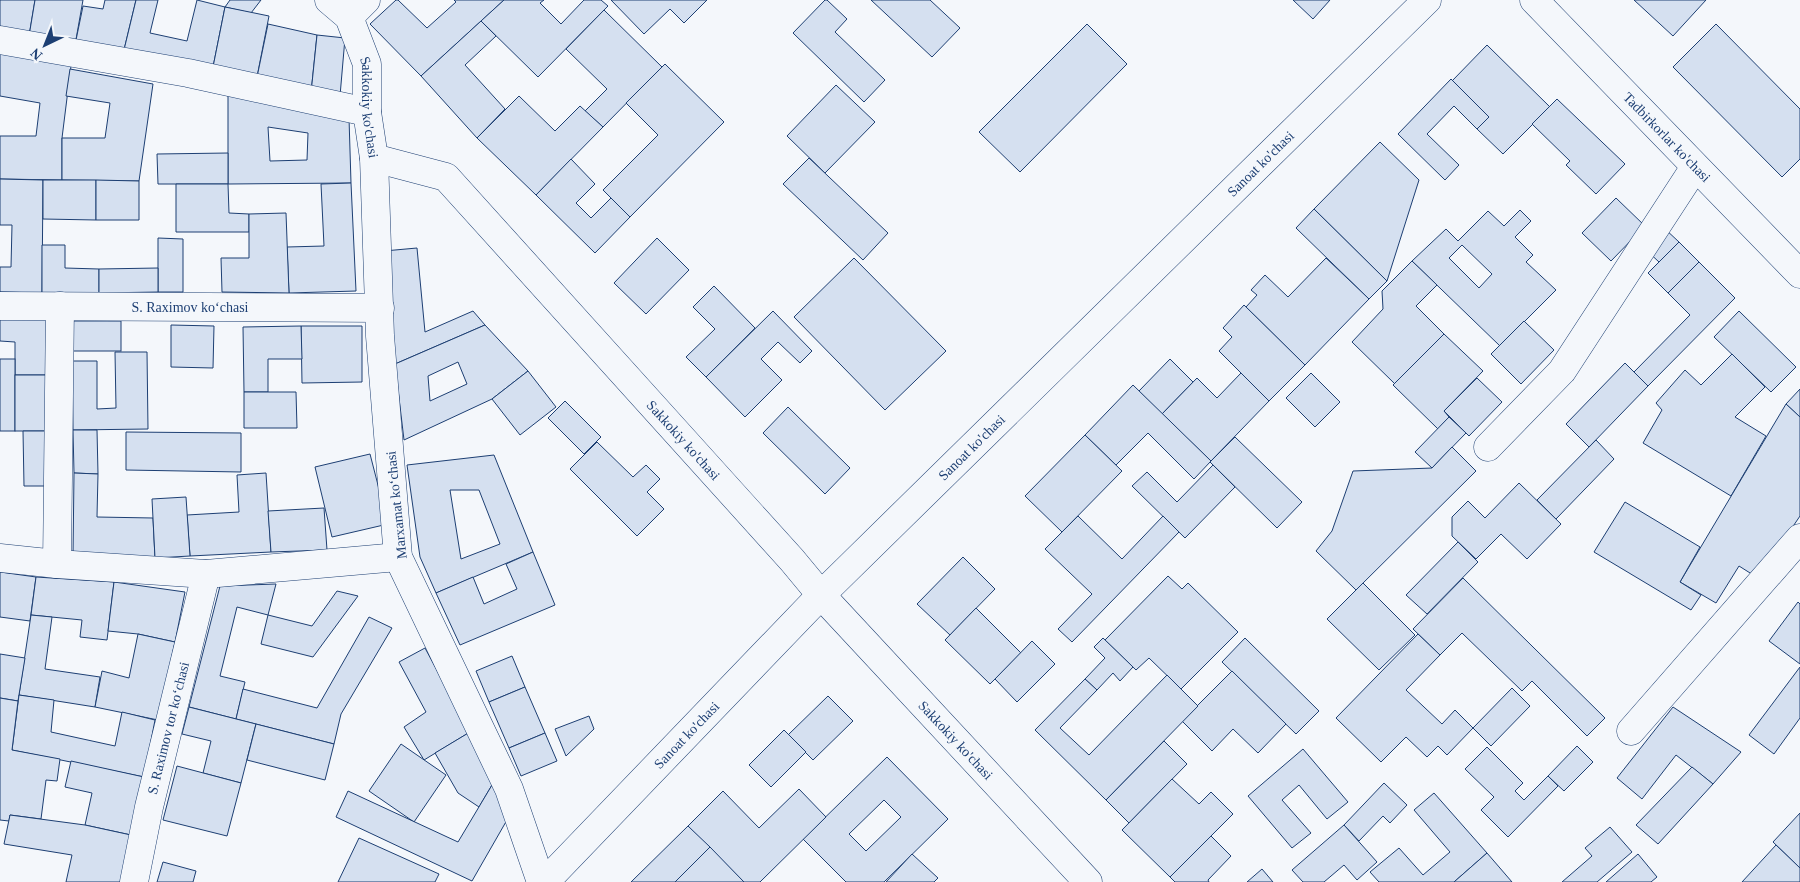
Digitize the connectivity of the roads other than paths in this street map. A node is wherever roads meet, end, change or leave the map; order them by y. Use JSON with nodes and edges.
{"nodes":[{"id":1,"x":1427,"y":0,"type":"edge"},
{"id":2,"x":1534,"y":0,"type":"edge"},
{"id":3,"x":348,"y":6,"type":"edge"},
{"id":4,"x":0,"y":40,"type":"edge"},
{"id":5,"x":367,"y":112,"type":"junction"},
{"id":6,"x":374,"y":158,"type":"junction"},
{"id":7,"x":1695,"y":167,"type":"junction"},
{"id":8,"x":1800,"y":274,"type":"edge"},
{"id":9,"x":0,"y":306,"type":"edge"},
{"id":10,"x":60,"y":306,"type":"junction"},
{"id":11,"x":380,"y":308,"type":"junction"},
{"id":12,"x":1488,"y":447,"type":"dead end"},
{"id":13,"x":1800,"y":538,"type":"edge"},
{"id":14,"x":398,"y":557,"type":"junction"},
{"id":15,"x":0,"y":558,"type":"edge"},
{"id":16,"x":57,"y":564,"type":"junction"},
{"id":17,"x":206,"y":574,"type":"junction"},
{"id":18,"x":821,"y":594,"type":"junction"},
{"id":19,"x":1630,"y":731,"type":"dead end"},
{"id":20,"x":134,"y":882,"type":"edge"},
{"id":21,"x":543,"y":882,"type":"edge"},
{"id":22,"x":1088,"y":882,"type":"edge"}],
"edges":[{"from":1,"to":18,"type":"street","name":"Sanoat ko'chasi"},
{"from":2,"to":7,"type":"street","name":"Tadbirkorlar ko'chasi"},
{"from":3,"to":5,"type":"street","name":"Sakkokiy ko'chasi"},
{"from":4,"to":5,"type":"street"},
{"from":5,"to":6,"type":"street","name":"Sakkokiy ko'chasi"},
{"from":6,"to":11,"type":"street","name":"Marxamat koʻchasi"},
{"from":6,"to":18,"type":"street","name":"Sakkokiy ko'chasi"},
{"from":7,"to":8,"type":"street","name":"Tadbirkorlar ko'chasi"},
{"from":7,"to":12,"type":"street"},
{"from":9,"to":10,"type":"street","name":"S. Raximov koʻchasi"},
{"from":10,"to":11,"type":"street","name":"S. Raximov koʻchasi"},
{"from":10,"to":16,"type":"street"},
{"from":11,"to":14,"type":"street","name":"Marxamat koʻchasi"},
{"from":13,"to":19,"type":"street"},
{"from":14,"to":17,"type":"street"},
{"from":14,"to":21,"type":"street","name":"Marxamat koʻchasi"},
{"from":15,"to":16,"type":"street"},
{"from":16,"to":17,"type":"street"},
{"from":17,"to":20,"type":"street","name":"S. Raximov tor koʻchasi"},
{"from":18,"to":21,"type":"street","name":"Sanoat ko'chasi"},
{"from":18,"to":22,"type":"street","name":"Sakkokiy ko'chasi"}]}
